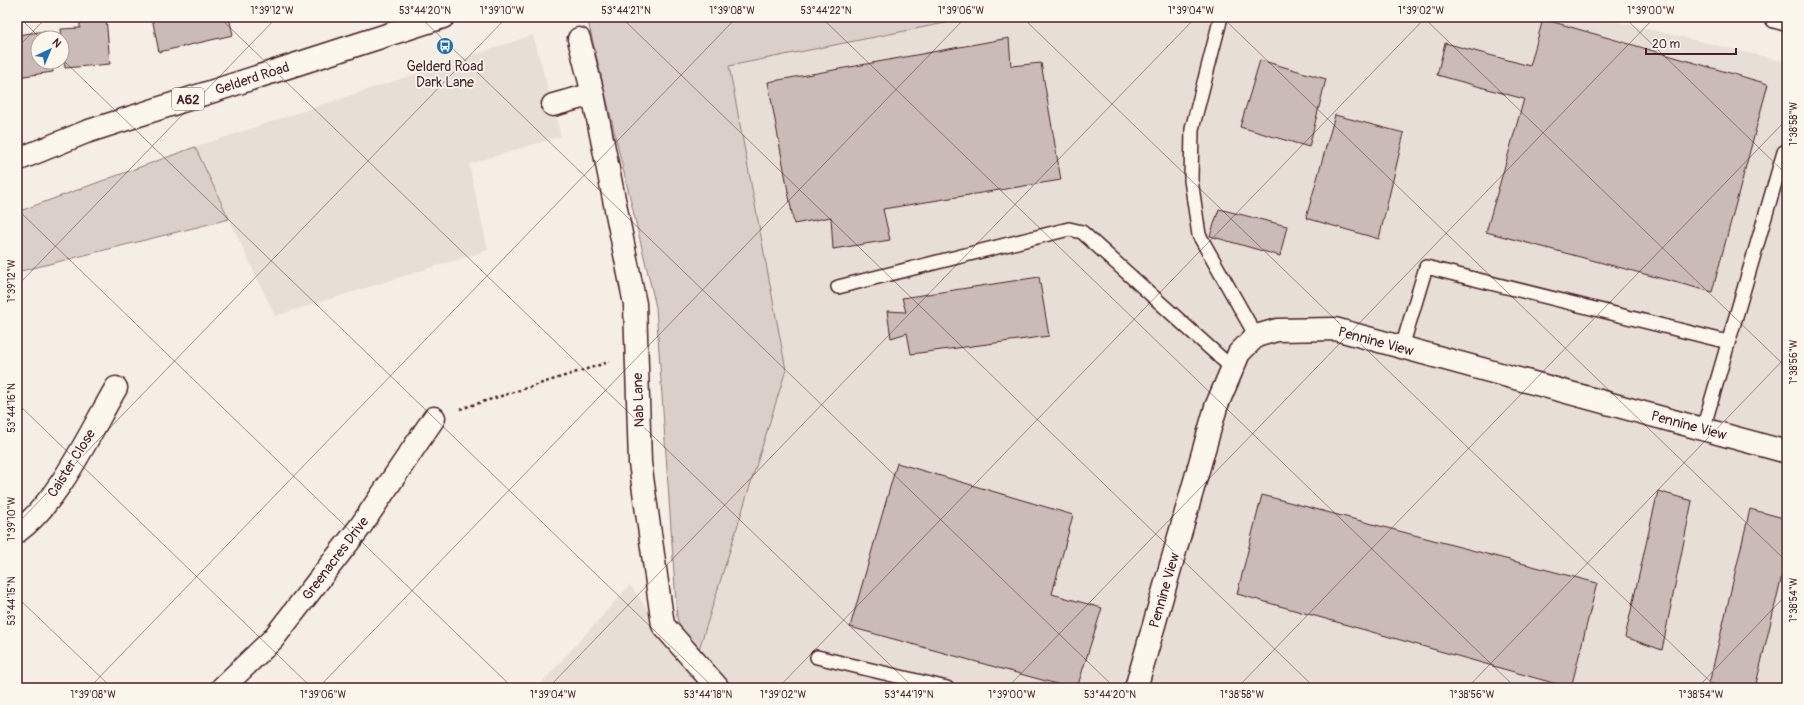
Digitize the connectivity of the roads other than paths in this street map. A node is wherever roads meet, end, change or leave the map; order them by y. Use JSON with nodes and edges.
{"nodes":[{"id":1,"x":443,"y":17,"type":"edge"},
{"id":2,"x":1221,"y":17,"type":"edge"},
{"id":3,"x":1776,"y":17,"type":"edge"},
{"id":4,"x":1787,"y":20,"type":"edge"},
{"id":5,"x":579,"y":39,"type":"dead end"},
{"id":6,"x":593,"y":94,"type":"junction"},
{"id":7,"x":553,"y":105,"type":"dead end"},
{"id":8,"x":1784,"y":152,"type":"dead end"},
{"id":9,"x":17,"y":160,"type":"edge"},
{"id":10,"x":838,"y":287,"type":"dead end"},
{"id":11,"x":1256,"y":336,"type":"junction"},
{"id":12,"x":1728,"y":342,"type":"junction"},
{"id":13,"x":1402,"y":347,"type":"junction"},
{"id":14,"x":1232,"y":368,"type":"junction"},
{"id":15,"x":116,"y":388,"type":"dead end"},
{"id":16,"x":434,"y":418,"type":"road end"},
{"id":17,"x":1703,"y":429,"type":"junction"},
{"id":18,"x":1787,"y":452,"type":"edge"},
{"id":19,"x":17,"y":532,"type":"edge"},
{"id":20,"x":817,"y":657,"type":"dead end"},
{"id":21,"x":222,"y":688,"type":"edge"},
{"id":22,"x":718,"y":688,"type":"edge"},
{"id":23,"x":947,"y":688,"type":"edge"},
{"id":24,"x":1136,"y":688,"type":"edge"}],
"edges":[{"from":1,"to":9,"type":"street","name":"Gelderd Road","number":"A62"},
{"from":2,"to":11,"type":"lane"},
{"from":3,"to":4,"type":"street"},
{"from":5,"to":6,"type":"street","name":"Nab Lane"},
{"from":6,"to":7,"type":"street"},
{"from":6,"to":22,"type":"street","name":"Nab Lane"},
{"from":8,"to":12,"type":"lane"},
{"from":10,"to":14,"type":"lane"},
{"from":11,"to":13,"type":"street","name":"Pennine View"},
{"from":11,"to":14,"type":"street","name":"Pennine View"},
{"from":12,"to":13,"type":"lane"},
{"from":12,"to":17,"type":"lane"},
{"from":13,"to":17,"type":"street","name":"Pennine View"},
{"from":14,"to":24,"type":"street","name":"Pennine View"},
{"from":15,"to":19,"type":"street","name":"Caister Close"},
{"from":16,"to":21,"type":"street","name":"Greenacres Drive"},
{"from":17,"to":18,"type":"street","name":"Pennine View"},
{"from":20,"to":23,"type":"lane"}]}
